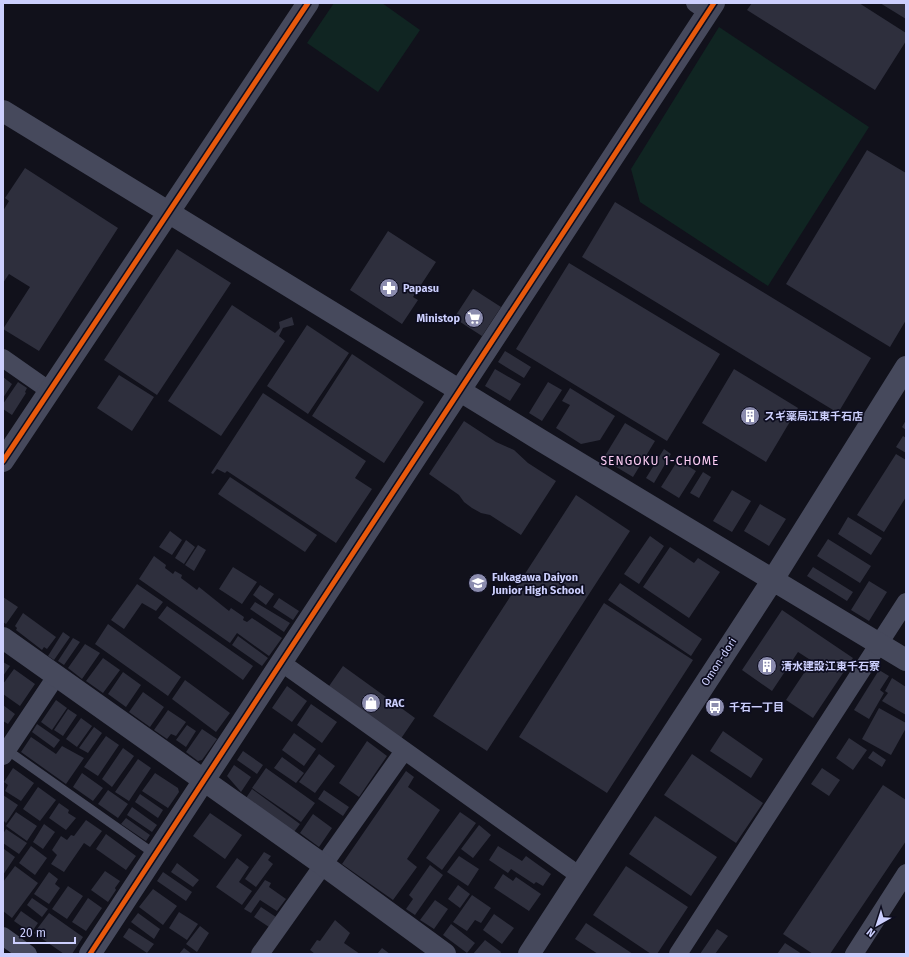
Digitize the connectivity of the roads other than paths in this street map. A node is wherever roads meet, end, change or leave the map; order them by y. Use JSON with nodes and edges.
{"nodes":[{"id":1,"x":308,"y":3,"type":"edge"},
{"id":2,"x":706,"y":6,"type":"edge"},
{"id":3,"x":3,"y":111,"type":"edge"},
{"id":4,"x":170,"y":212,"type":"junction"},
{"id":5,"x":3,"y":358,"type":"edge"},
{"id":6,"x":906,"y":367,"type":"edge"},
{"id":7,"x":50,"y":391,"type":"junction"},
{"id":8,"x":459,"y":391,"type":"junction"},
{"id":9,"x":3,"y":461,"type":"edge"},
{"id":10,"x":772,"y":581,"type":"junction"},
{"id":11,"x":906,"y":602,"type":"edge"},
{"id":12,"x":3,"y":638,"type":"edge"},
{"id":13,"x":879,"y":644,"type":"junction"},
{"id":14,"x":906,"y":660,"type":"edge"},
{"id":15,"x":282,"y":663,"type":"junction"},
{"id":16,"x":57,"y":675,"type":"junction"},
{"id":17,"x":404,"y":750,"type":"junction"},
{"id":18,"x":5,"y":753,"type":"edge"},
{"id":19,"x":205,"y":781,"type":"junction"},
{"id":20,"x":156,"y":855,"type":"junction"},
{"id":21,"x":322,"y":864,"type":"junction"},
{"id":22,"x":906,"y":873,"type":"edge"},
{"id":23,"x":580,"y":876,"type":"junction"},
{"id":24,"x":3,"y":936,"type":"edge"},
{"id":25,"x":28,"y":954,"type":"edge"},
{"id":26,"x":90,"y":954,"type":"edge"},
{"id":27,"x":260,"y":954,"type":"edge"},
{"id":28,"x":445,"y":954,"type":"edge"},
{"id":29,"x":529,"y":954,"type":"edge"},
{"id":30,"x":678,"y":954,"type":"edge"},
{"id":31,"x":854,"y":954,"type":"edge"}],
"edges":[{"from":1,"to":4,"type":"street"},
{"from":2,"to":8,"type":"street"},
{"from":3,"to":4,"type":"street"},
{"from":4,"to":7,"type":"street"},
{"from":4,"to":8,"type":"street"},
{"from":5,"to":7,"type":"street"},
{"from":6,"to":10,"type":"street","name":"Omon-dori"},
{"from":7,"to":9,"type":"street"},
{"from":8,"to":10,"type":"street"},
{"from":8,"to":15,"type":"street"},
{"from":10,"to":13,"type":"street"},
{"from":10,"to":23,"type":"street","name":"Omon-dori"},
{"from":11,"to":13,"type":"street"},
{"from":12,"to":16,"type":"street"},
{"from":13,"to":14,"type":"street"},
{"from":13,"to":30,"type":"street"},
{"from":15,"to":17,"type":"street"},
{"from":15,"to":19,"type":"street"},
{"from":16,"to":18,"type":"street"},
{"from":16,"to":19,"type":"street"},
{"from":17,"to":21,"type":"street"},
{"from":17,"to":23,"type":"street"},
{"from":18,"to":20,"type":"lane"},
{"from":19,"to":20,"type":"street"},
{"from":19,"to":21,"type":"street"},
{"from":20,"to":26,"type":"street"},
{"from":21,"to":27,"type":"street"},
{"from":21,"to":28,"type":"street"},
{"from":22,"to":31,"type":"street"},
{"from":23,"to":29,"type":"street","name":"Omon-dori"},
{"from":24,"to":25,"type":"street"}]}
